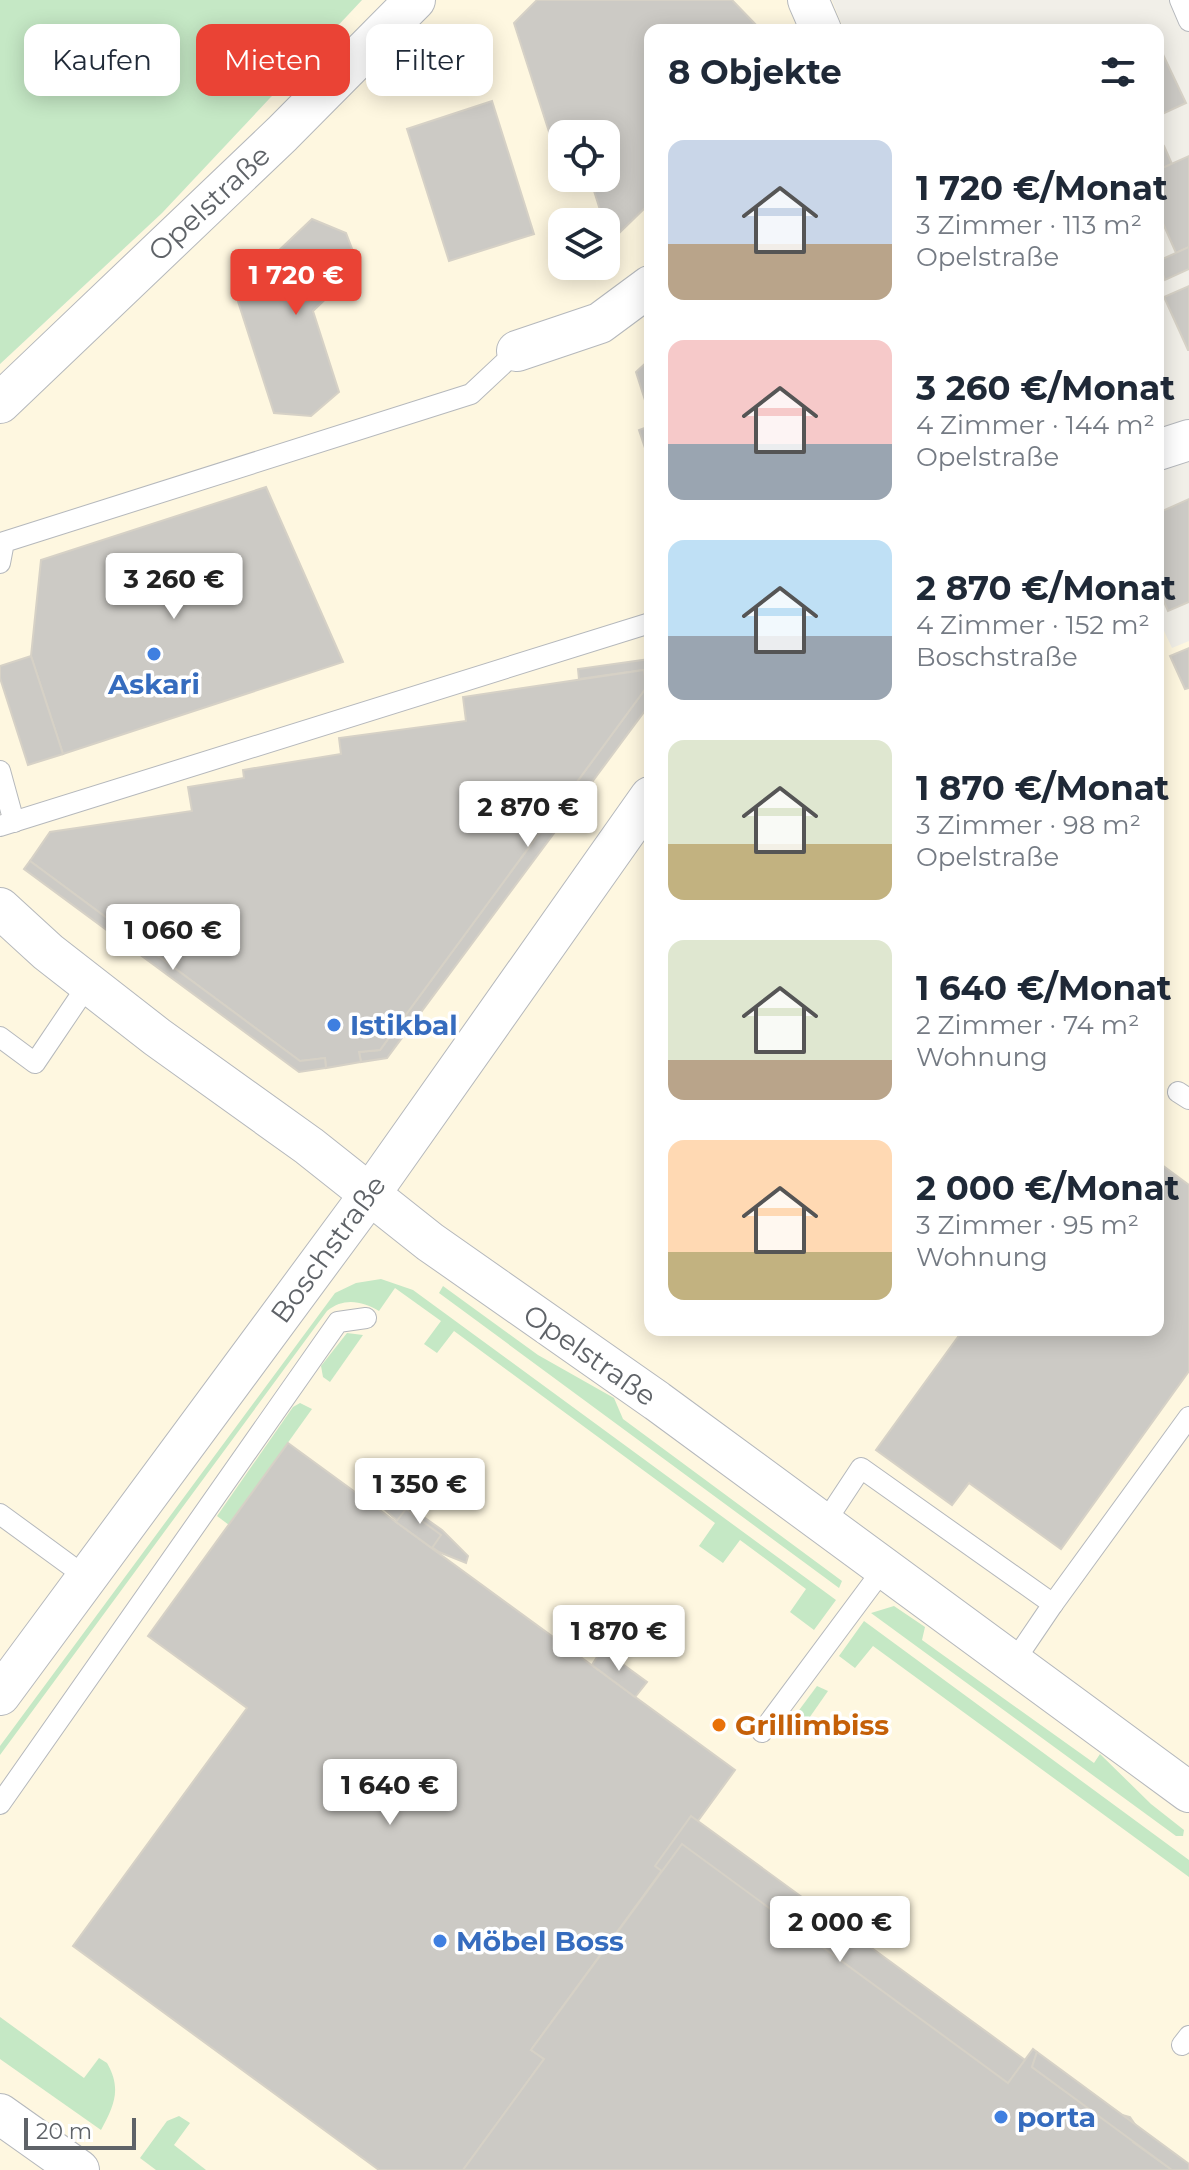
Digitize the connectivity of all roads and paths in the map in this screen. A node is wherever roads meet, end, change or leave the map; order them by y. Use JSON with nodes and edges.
{"nodes":[{"id":1,"x":415,"y":0,"type":"edge"},
{"id":2,"x":808,"y":0,"type":"edge"},
{"id":3,"x":1180,"y":0,"type":"edge"},
{"id":4,"x":1189,"y":21,"type":"edge"},
{"id":5,"x":818,"y":24,"type":"edge"},
{"id":6,"x":644,"y":290,"type":"edge"},
{"id":7,"x":517,"y":351,"type":"joint"},
{"id":8,"x":0,"y":403,"type":"edge"},
{"id":9,"x":1189,"y":440,"type":"edge"},
{"id":10,"x":1164,"y":448,"type":"edge"},
{"id":11,"x":0,"y":563,"type":"edge"},
{"id":12,"x":644,"y":625,"type":"edge"},
{"id":13,"x":0,"y":771,"type":"edge"},
{"id":14,"x":644,"y":806,"type":"edge"},
{"id":15,"x":7,"y":824,"type":"edge"},
{"id":16,"x":0,"y":908,"type":"edge"},
{"id":17,"x":89,"y":983,"type":"junction"},
{"id":18,"x":0,"y":1037,"type":"edge"},
{"id":19,"x":370,"y":1194,"type":"junction"},
{"id":20,"x":366,"y":1318,"type":"dead end"},
{"id":21,"x":1189,"y":1417,"type":"edge"},
{"id":22,"x":0,"y":1514,"type":"edge"},
{"id":23,"x":824,"y":1524,"type":"junction"},
{"id":24,"x":884,"y":1568,"type":"junction"},
{"id":25,"x":86,"y":1577,"type":"junction"},
{"id":26,"x":1053,"y":1604,"type":"junction"},
{"id":27,"x":1013,"y":1663,"type":"junction"},
{"id":28,"x":0,"y":1695,"type":"edge"},
{"id":29,"x":762,"y":1732,"type":"dead end"},
{"id":30,"x":1189,"y":1792,"type":"edge"},
{"id":31,"x":0,"y":1804,"type":"edge"},
{"id":32,"x":0,"y":2114,"type":"edge"},
{"id":33,"x":79,"y":2170,"type":"edge"}],
"edges":[{"from":1,"to":8,"type":"street","name":"Opelstraße"},
{"from":2,"to":5,"type":"street"},
{"from":3,"to":4,"type":"lane"},
{"from":6,"to":7,"type":"street"},
{"from":7,"to":11,"type":"lane"},
{"from":9,"to":10,"type":"street"},
{"from":12,"to":15,"type":"lane"},
{"from":13,"to":15,"type":"lane"},
{"from":14,"to":19,"type":"street","name":"Boschstraße"},
{"from":16,"to":17,"type":"street","name":"Opelstraße"},
{"from":17,"to":18,"type":"lane"},
{"from":17,"to":19,"type":"street","name":"Opelstraße"},
{"from":19,"to":23,"type":"street","name":"Opelstraße"},
{"from":19,"to":25,"type":"street","name":"Boschstraße"},
{"from":20,"to":31,"type":"lane"},
{"from":21,"to":26,"type":"lane"},
{"from":22,"to":25,"type":"lane"},
{"from":23,"to":24,"type":"street","name":"Opelstraße"},
{"from":23,"to":26,"type":"lane"},
{"from":24,"to":27,"type":"street","name":"Opelstraße"},
{"from":24,"to":29,"type":"lane"},
{"from":25,"to":28,"type":"street","name":"Boschstraße"},
{"from":26,"to":27,"type":"lane"},
{"from":27,"to":30,"type":"street","name":"Opelstraße"},
{"from":32,"to":33,"type":"street"}]}
